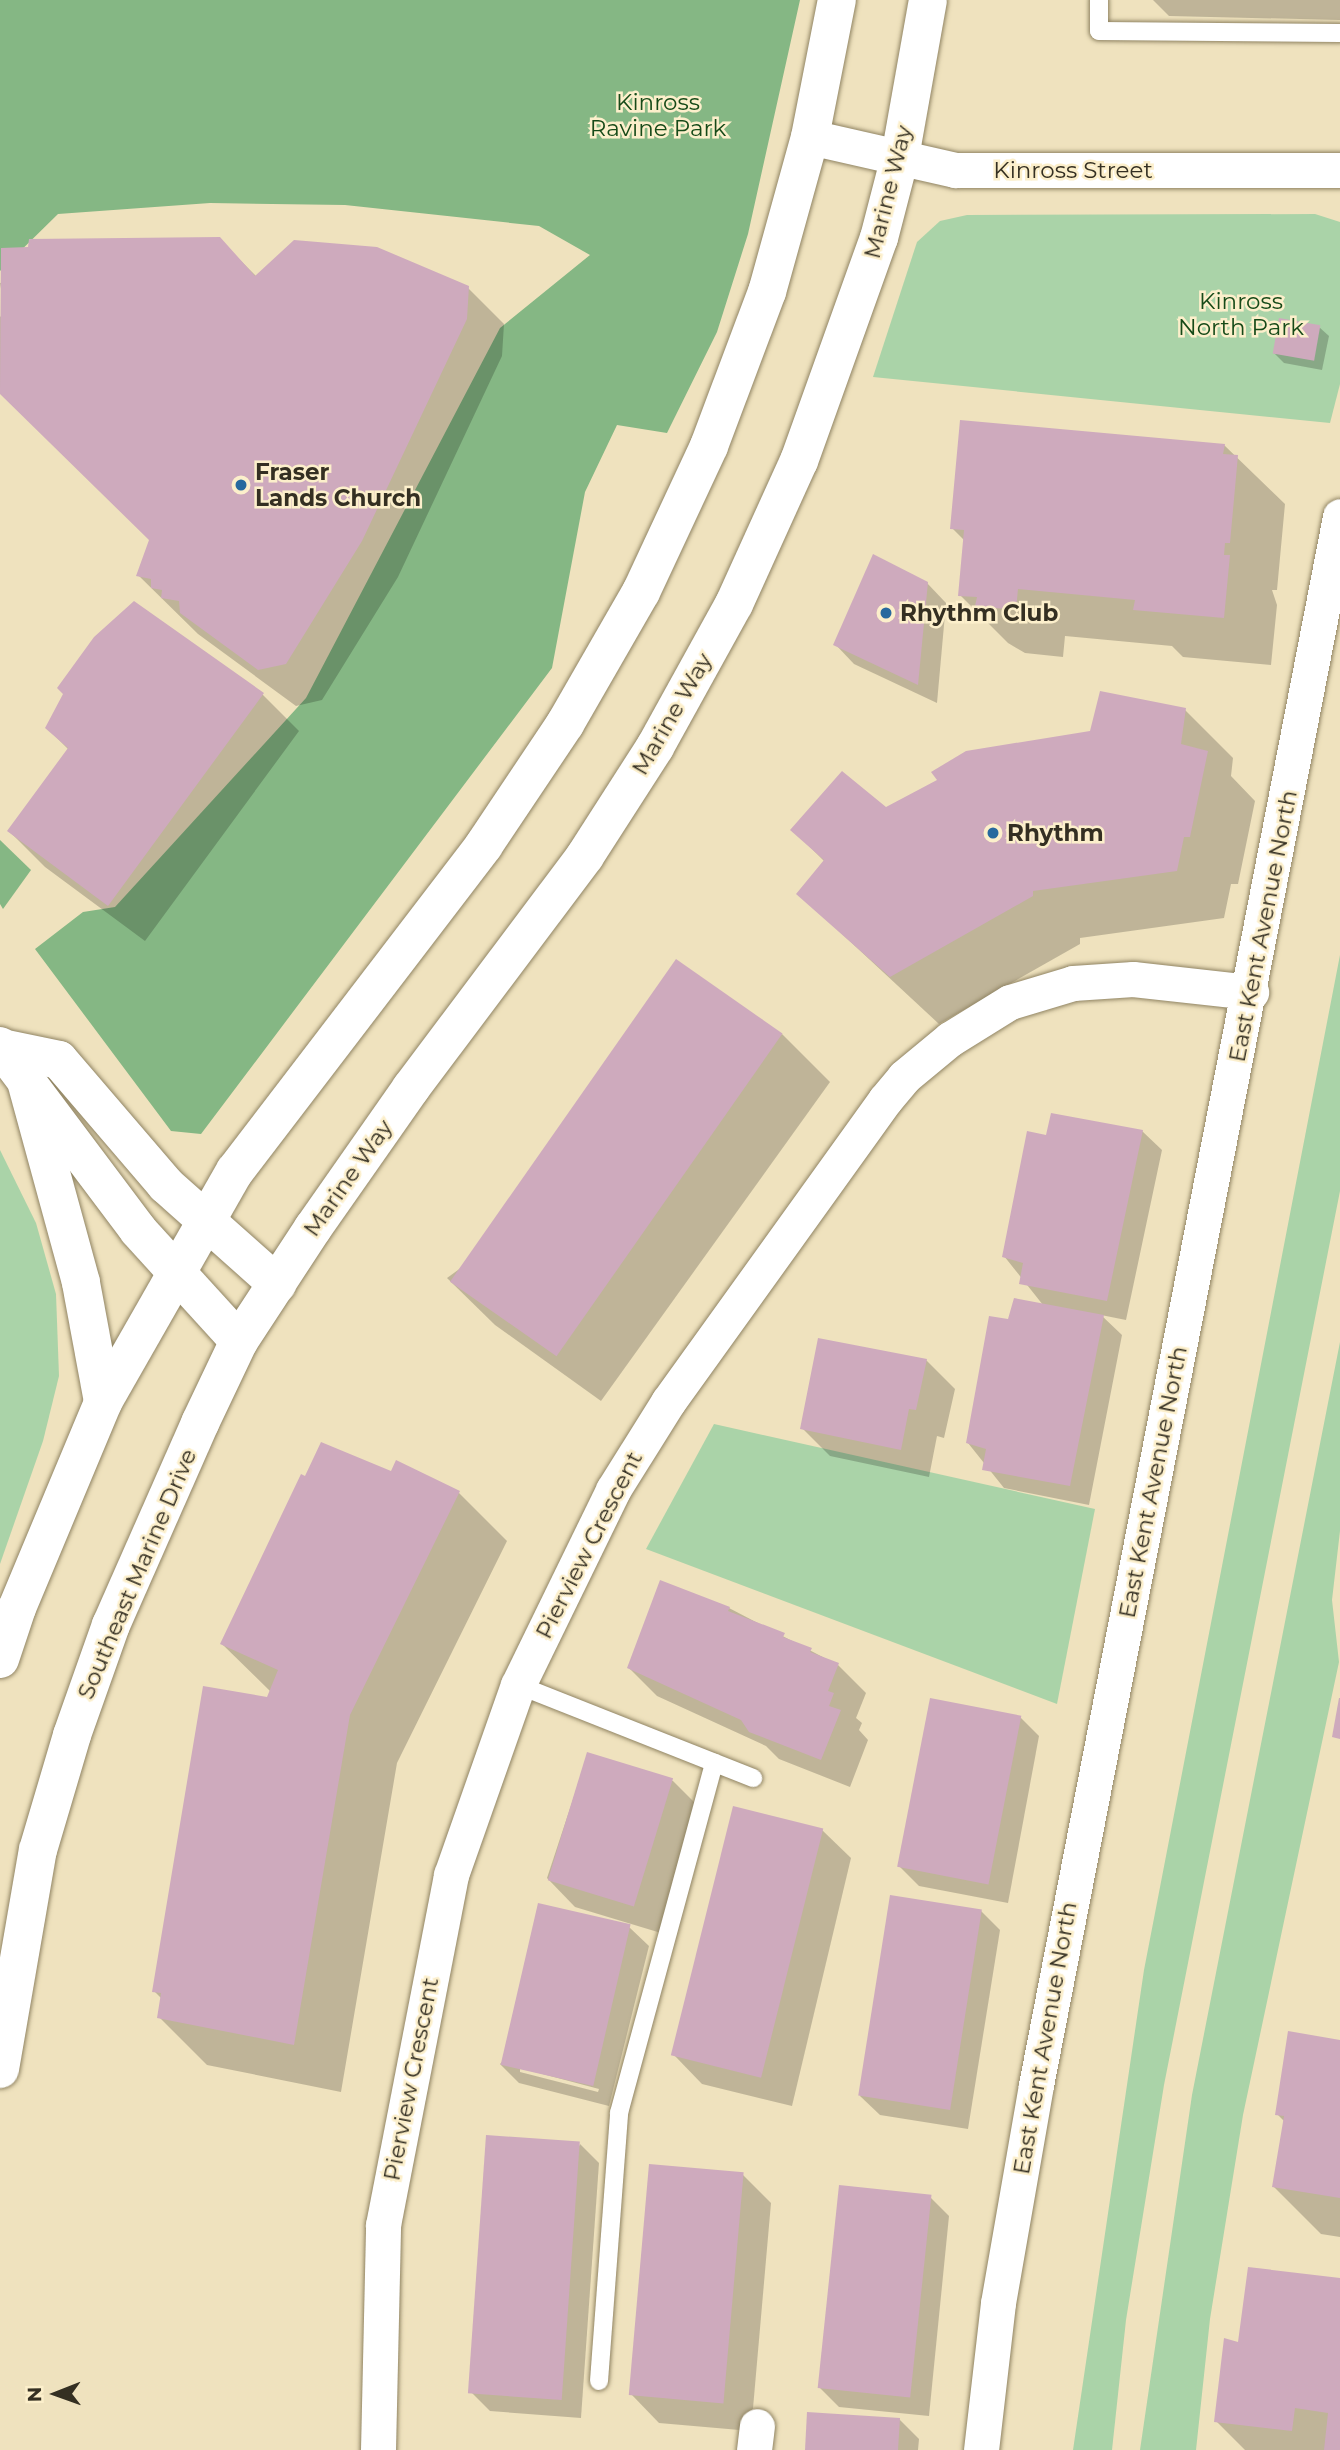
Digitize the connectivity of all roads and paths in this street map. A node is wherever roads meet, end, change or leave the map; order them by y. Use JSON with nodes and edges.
{"nodes":[{"id":1,"x":837,"y":0,"type":"edge"},
{"id":2,"x":928,"y":0,"type":"edge"},
{"id":3,"x":1099,"y":0,"type":"edge"},
{"id":4,"x":1340,"y":33,"type":"edge"},
{"id":5,"x":810,"y":137,"type":"junction"},
{"id":6,"x":900,"y":157,"type":"junction"},
{"id":7,"x":1340,"y":170,"type":"edge"},
{"id":8,"x":1340,"y":516,"type":"edge"},
{"id":9,"x":1251,"y":992,"type":"junction"},
{"id":10,"x":1,"y":1047,"type":"edge"},
{"id":11,"x":27,"y":1085,"type":"junction"},
{"id":12,"x":204,"y":1222,"type":"junction"},
{"id":13,"x":174,"y":1274,"type":"junction"},
{"id":14,"x":276,"y":1284,"type":"junction"},
{"id":15,"x":239,"y":1341,"type":"junction"},
{"id":16,"x":103,"y":1402,"type":"junction"},
{"id":17,"x":0,"y":1659,"type":"edge"},
{"id":18,"x":518,"y":1685,"type":"junction"},
{"id":19,"x":714,"y":1763,"type":"junction"},
{"id":20,"x":753,"y":1778,"type":"dead end"},
{"id":21,"x":0,"y":2069,"type":"edge"},
{"id":22,"x":599,"y":2381,"type":"dead end"},
{"id":23,"x":378,"y":2450,"type":"edge"},
{"id":24,"x":981,"y":2450,"type":"edge"}],
"edges":[{"from":1,"to":5,"type":"main road"},
{"from":2,"to":6,"type":"main road","name":"Marine Way"},
{"from":3,"to":4,"type":"lane"},
{"from":5,"to":6,"type":"street","name":"Kinross Street"},
{"from":5,"to":12,"type":"main road"},
{"from":6,"to":7,"type":"street","name":"Kinross Street"},
{"from":6,"to":14,"type":"main road","name":"Marine Way"},
{"from":8,"to":9,"type":"street","name":"East Kent Avenue North"},
{"from":9,"to":18,"type":"street","name":"Pierview Crescent"},
{"from":9,"to":24,"type":"street","name":"East Kent Avenue North"},
{"from":10,"to":11,"type":"main road"},
{"from":10,"to":12,"type":"main road"},
{"from":11,"to":13,"type":"main road"},
{"from":11,"to":16,"type":"main road"},
{"from":12,"to":13,"type":"main road"},
{"from":12,"to":14,"type":"main road"},
{"from":13,"to":15,"type":"main road"},
{"from":13,"to":16,"type":"main road"},
{"from":14,"to":15,"type":"main road","name":"Marine Way"},
{"from":15,"to":21,"type":"main road","name":"Southeast Marine Drive"},
{"from":16,"to":17,"type":"main road"},
{"from":18,"to":19,"type":"lane"},
{"from":18,"to":23,"type":"street","name":"Pierview Crescent"},
{"from":19,"to":20,"type":"lane"},
{"from":19,"to":22,"type":"lane"}]}
